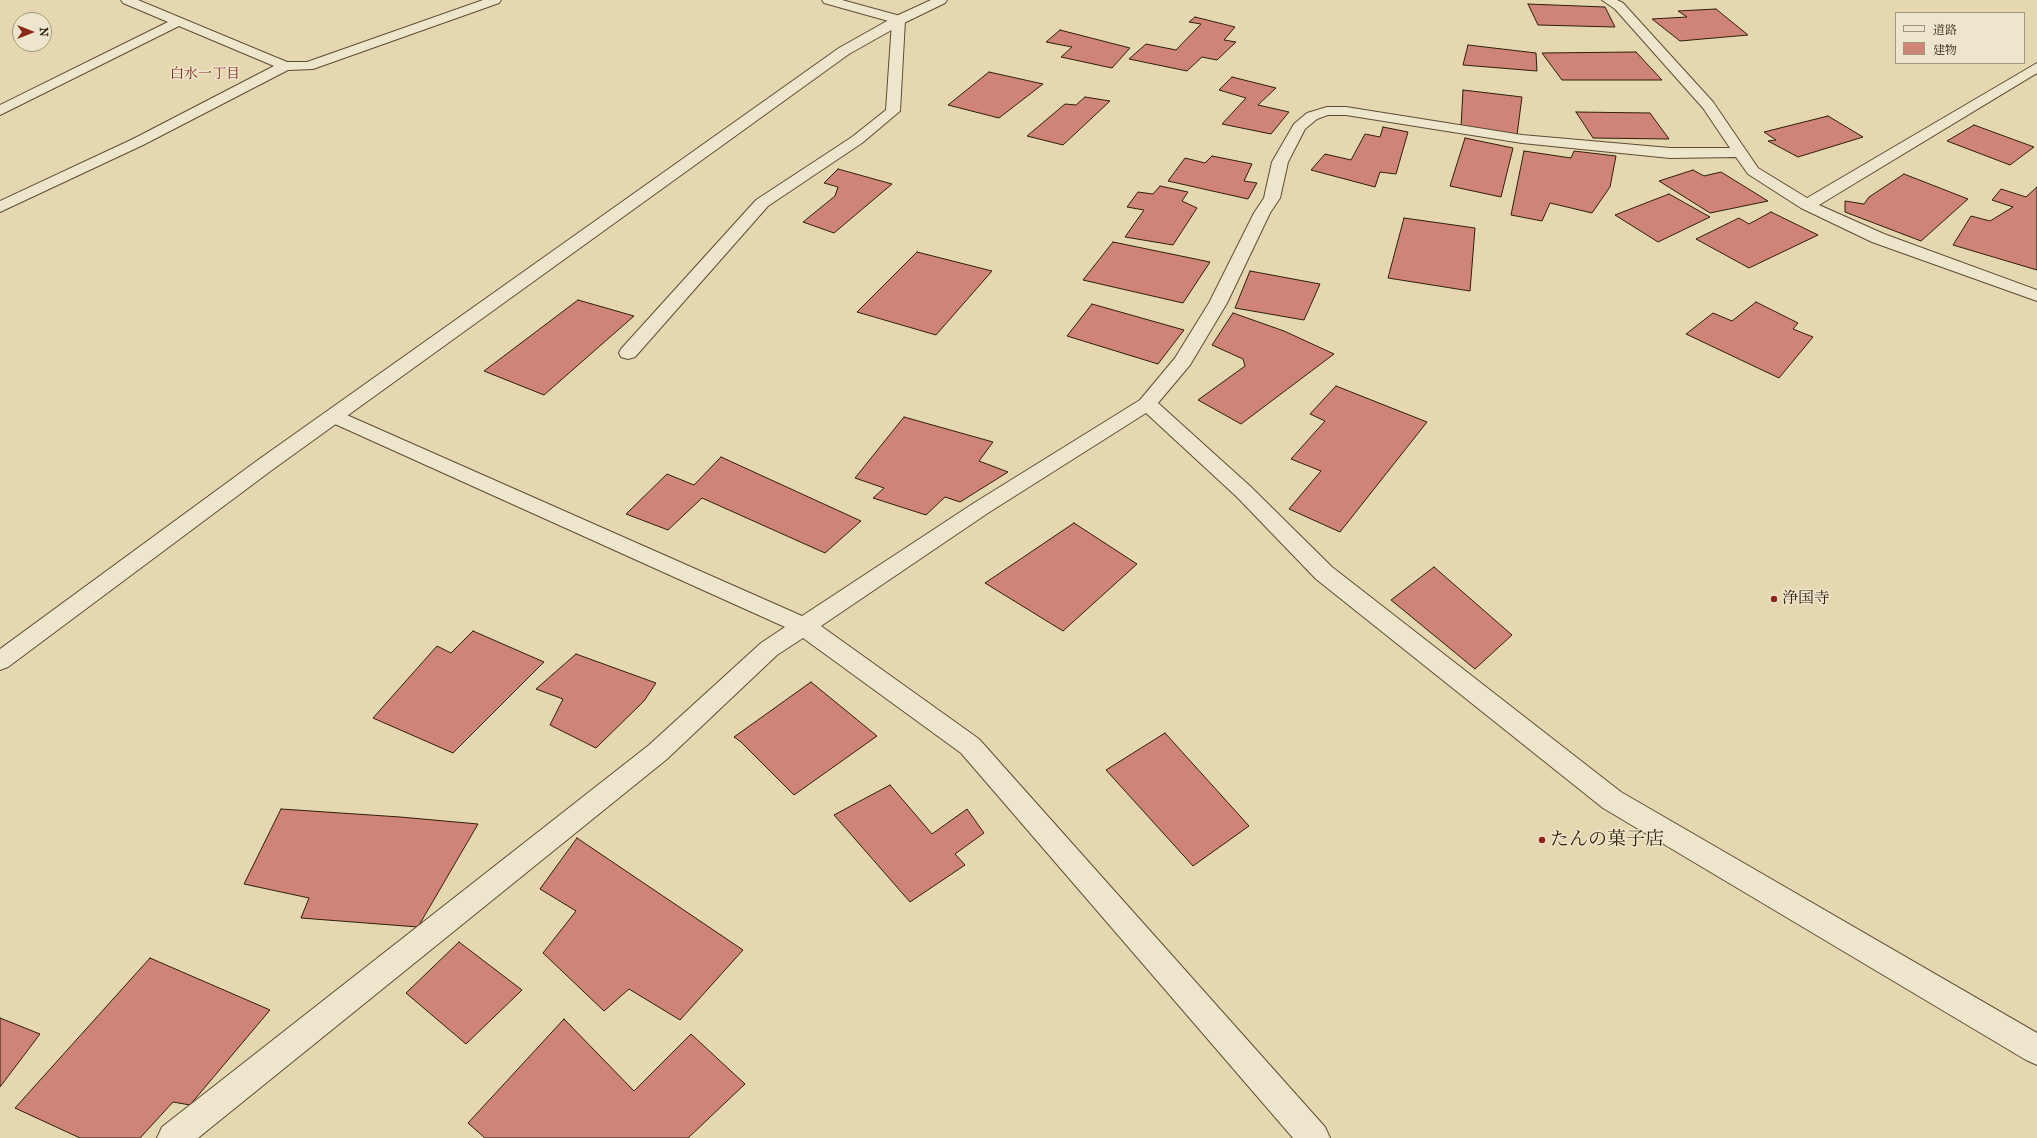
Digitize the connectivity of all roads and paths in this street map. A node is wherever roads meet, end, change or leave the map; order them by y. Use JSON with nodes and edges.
{"nodes":[{"id":1,"x":127,"y":0,"type":"edge"},
{"id":2,"x":496,"y":0,"type":"edge"},
{"id":3,"x":828,"y":0,"type":"edge"},
{"id":4,"x":941,"y":0,"type":"edge"},
{"id":5,"x":1608,"y":0,"type":"edge"},
{"id":6,"x":899,"y":20,"type":"junction"},
{"id":7,"x":178,"y":22,"type":"junction"},
{"id":8,"x":285,"y":66,"type":"junction"},
{"id":9,"x":2037,"y":67,"type":"edge"},
{"id":10,"x":0,"y":111,"type":"edge"},
{"id":11,"x":1740,"y":152,"type":"junction"},
{"id":12,"x":1807,"y":205,"type":"junction"},
{"id":13,"x":0,"y":207,"type":"edge"},
{"id":14,"x":2037,"y":296,"type":"edge"},
{"id":15,"x":628,"y":353,"type":"dead end"},
{"id":16,"x":1147,"y":404,"type":"junction"},
{"id":17,"x":334,"y":416,"type":"junction"},
{"id":18,"x":804,"y":626,"type":"junction"},
{"id":19,"x":0,"y":661,"type":"edge"},
{"id":20,"x":2037,"y":1050,"type":"edge"},
{"id":21,"x":173,"y":1138,"type":"edge"},
{"id":22,"x":1314,"y":1138,"type":"edge"}],
"edges":[{"from":1,"to":7,"type":"street"},
{"from":2,"to":8,"type":"street"},
{"from":3,"to":6,"type":"street"},
{"from":4,"to":6,"type":"street"},
{"from":5,"to":11,"type":"street"},
{"from":6,"to":15,"type":"street"},
{"from":6,"to":17,"type":"street"},
{"from":7,"to":8,"type":"street"},
{"from":7,"to":10,"type":"street"},
{"from":8,"to":13,"type":"street"},
{"from":9,"to":12,"type":"street"},
{"from":11,"to":12,"type":"street"},
{"from":11,"to":16,"type":"street"},
{"from":12,"to":14,"type":"street"},
{"from":16,"to":18,"type":"street"},
{"from":16,"to":20,"type":"street"},
{"from":17,"to":18,"type":"street"},
{"from":17,"to":19,"type":"street"},
{"from":18,"to":21,"type":"street"},
{"from":18,"to":22,"type":"street"}]}
